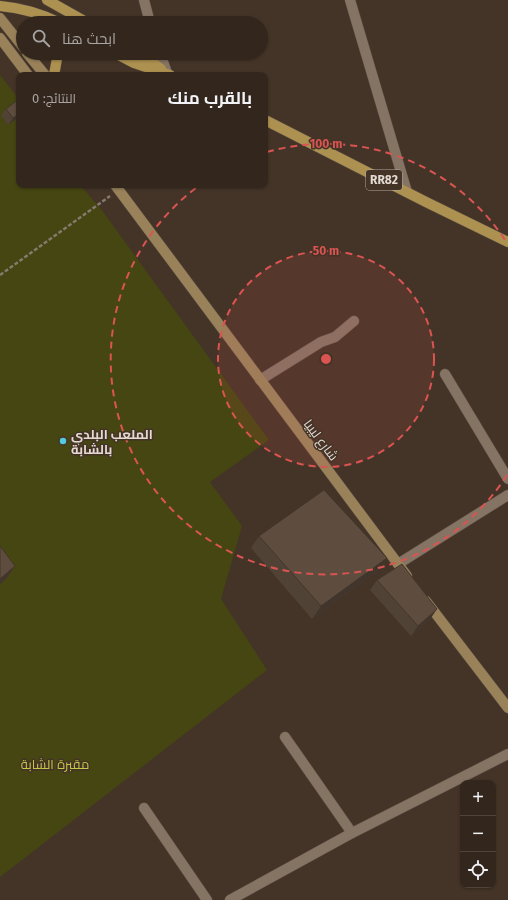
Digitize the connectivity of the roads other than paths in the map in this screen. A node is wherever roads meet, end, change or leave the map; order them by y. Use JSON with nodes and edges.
{"nodes":[{"id":1,"x":47,"y":0,"type":"edge"},
{"id":2,"x":144,"y":0,"type":"edge"},
{"id":3,"x":350,"y":0,"type":"edge"},
{"id":4,"x":0,"y":6,"type":"edge"},
{"id":5,"x":43,"y":16,"type":"edge"},
{"id":6,"x":69,"y":16,"type":"edge"},
{"id":7,"x":148,"y":16,"type":"edge"},
{"id":8,"x":0,"y":18,"type":"edge"},
{"id":9,"x":0,"y":38,"type":"edge"},
{"id":10,"x":16,"y":38,"type":"edge"},
{"id":11,"x":16,"y":59,"type":"edge"},
{"id":12,"x":17,"y":60,"type":"edge"},
{"id":13,"x":33,"y":60,"type":"edge"},
{"id":14,"x":57,"y":60,"type":"edge"},
{"id":15,"x":129,"y":60,"type":"edge"},
{"id":16,"x":150,"y":60,"type":"edge"},
{"id":17,"x":163,"y":60,"type":"edge"},
{"id":18,"x":26,"y":72,"type":"edge"},
{"id":19,"x":43,"y":72,"type":"edge"},
{"id":20,"x":55,"y":72,"type":"edge"},
{"id":21,"x":163,"y":72,"type":"edge"},
{"id":22,"x":166,"y":72,"type":"edge"},
{"id":23,"x":168,"y":72,"type":"edge"},
{"id":24,"x":268,"y":122,"type":"edge"},
{"id":25,"x":117,"y":188,"type":"edge"},
{"id":26,"x":407,"y":192,"type":"junction"},
{"id":27,"x":506,"y":239,"type":"edge"},
{"id":28,"x":354,"y":321,"type":"dead end"},
{"id":29,"x":445,"y":374,"type":"dead end"},
{"id":30,"x":260,"y":380,"type":"junction"},
{"id":31,"x":508,"y":479,"type":"edge"},
{"id":32,"x":508,"y":495,"type":"edge"},
{"id":33,"x":398,"y":564,"type":"junction"},
{"id":34,"x":412,"y":583,"type":"edge"},
{"id":35,"x":422,"y":596,"type":"edge"},
{"id":36,"x":508,"y":708,"type":"edge"},
{"id":37,"x":285,"y":737,"type":"dead end"},
{"id":38,"x":508,"y":754,"type":"edge"},
{"id":39,"x":144,"y":808,"type":"dead end"},
{"id":40,"x":352,"y":833,"type":"junction"},
{"id":41,"x":207,"y":900,"type":"edge"},
{"id":42,"x":230,"y":900,"type":"edge"}],
"edges":[{"from":1,"to":6,"type":"main road"},
{"from":2,"to":7,"type":"street"},
{"from":3,"to":26,"type":"street"},
{"from":4,"to":5,"type":"main road"},
{"from":8,"to":10,"type":"main road"},
{"from":9,"to":11,"type":"main road"},
{"from":12,"to":18,"type":"main road"},
{"from":13,"to":19,"type":"main road"},
{"from":14,"to":20,"type":"main road"},
{"from":15,"to":21,"type":"main road"},
{"from":16,"to":22,"type":"main road"},
{"from":17,"to":23,"type":"street"},
{"from":24,"to":26,"type":"main road","number":"RR82"},
{"from":25,"to":30,"type":"main road","name":"شارع ليبيا"},
{"from":26,"to":27,"type":"main road","number":"RR82"},
{"from":28,"to":30,"type":"street"},
{"from":29,"to":31,"type":"street"},
{"from":30,"to":33,"type":"main road","name":"شارع ليبيا"},
{"from":32,"to":33,"type":"street"},
{"from":33,"to":34,"type":"main road","name":"شارع ليبيا"},
{"from":35,"to":36,"type":"main road"},
{"from":37,"to":40,"type":"street"},
{"from":38,"to":40,"type":"street"},
{"from":39,"to":41,"type":"street"},
{"from":40,"to":42,"type":"street"}]}
